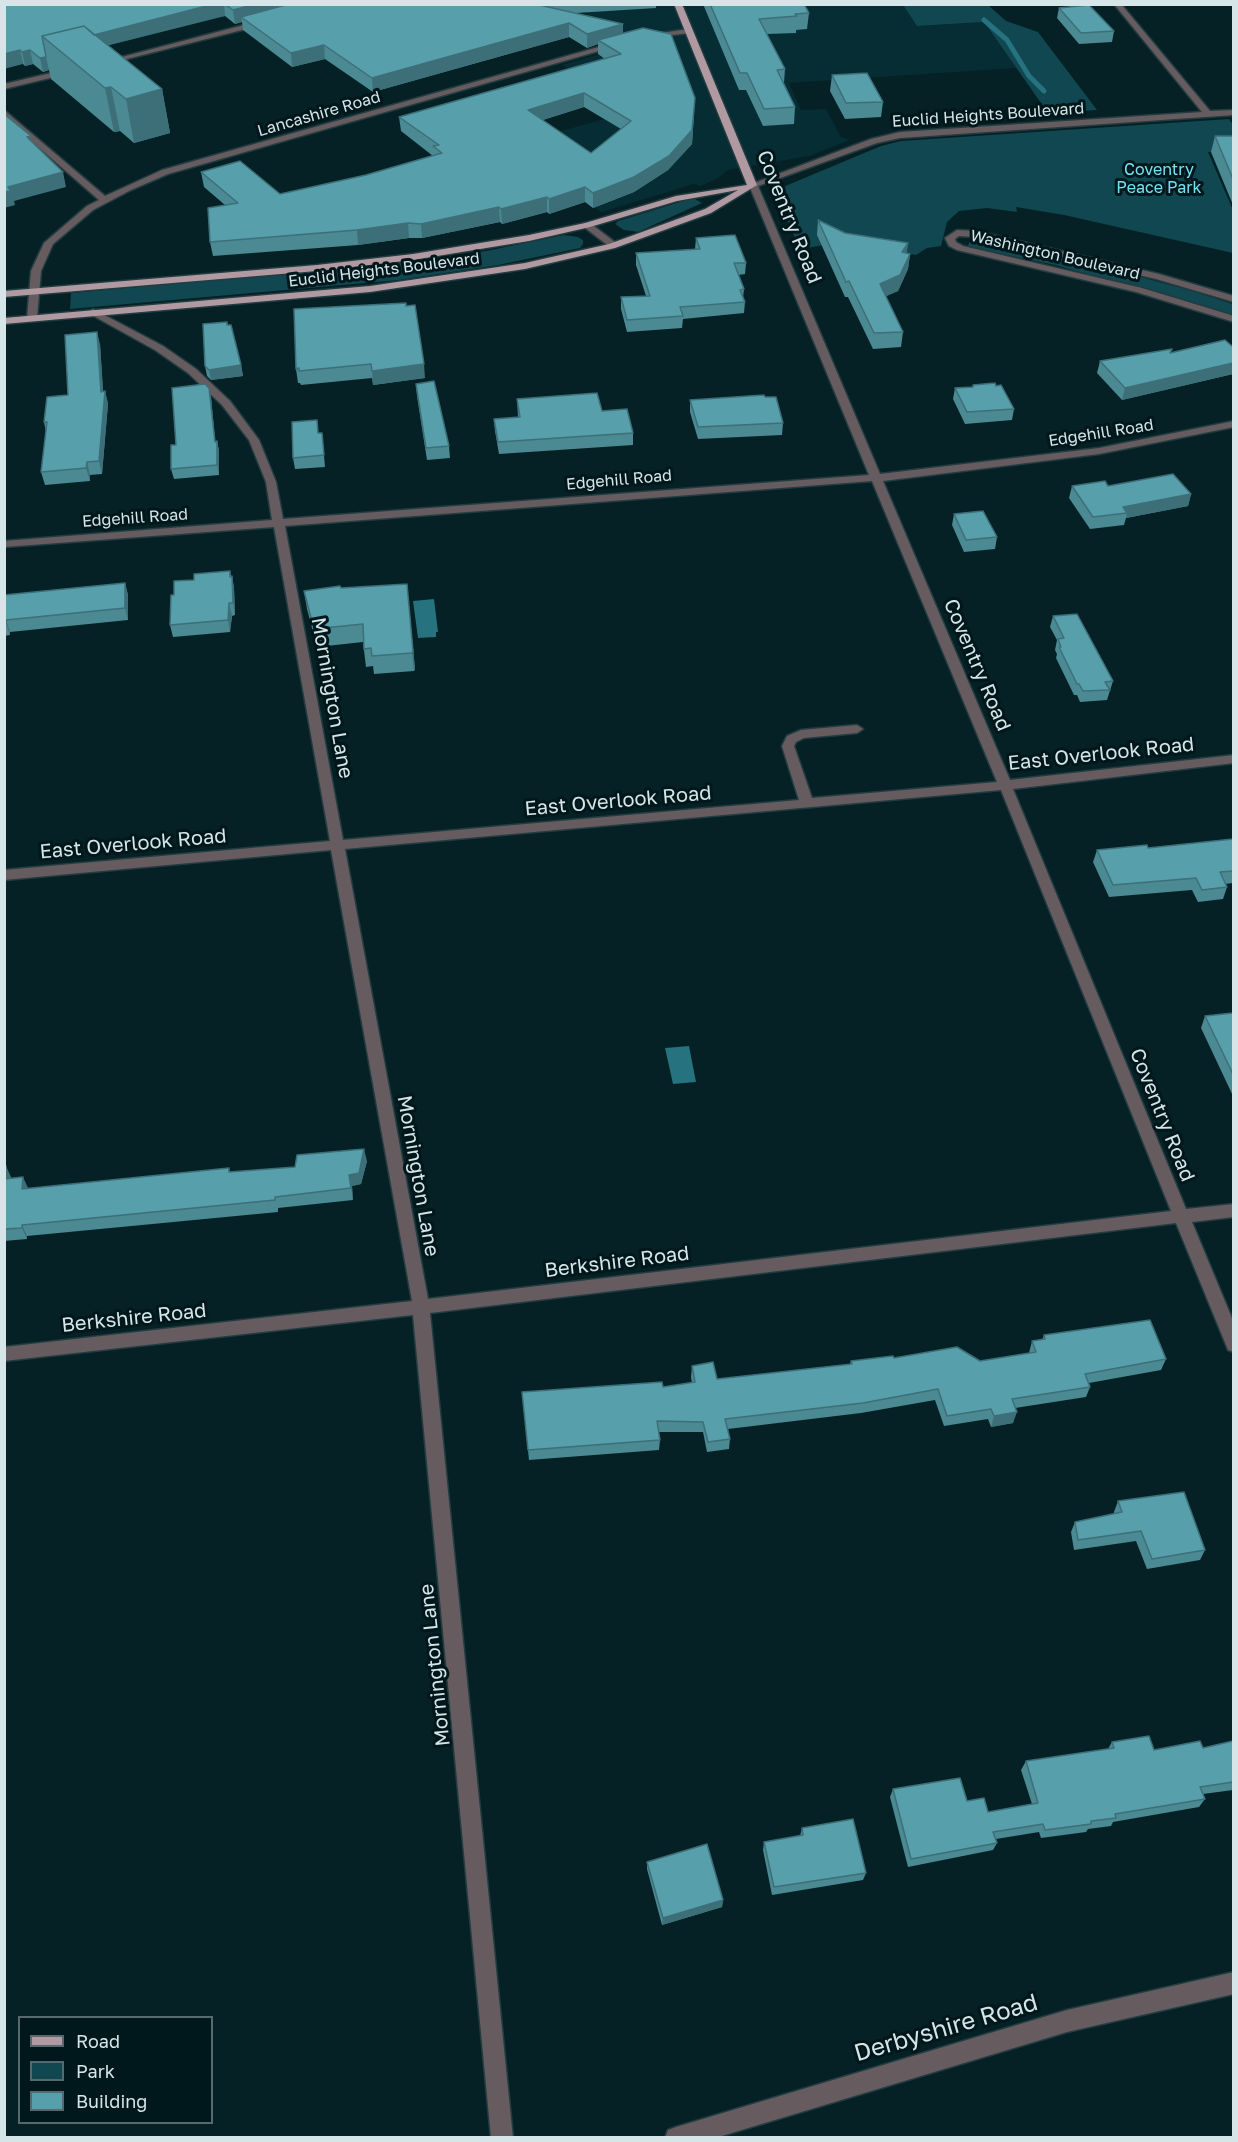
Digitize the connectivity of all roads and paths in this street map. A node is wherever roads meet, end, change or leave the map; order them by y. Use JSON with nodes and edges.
{"nodes":[{"id":1,"x":678,"y":4,"type":"edge"},
{"id":2,"x":1117,"y":4,"type":"edge"},
{"id":3,"x":273,"y":20,"type":"edge"},
{"id":4,"x":688,"y":31,"type":"junction"},
{"id":5,"x":638,"y":38,"type":"edge"},
{"id":6,"x":627,"y":41,"type":"edge"},
{"id":7,"x":90,"y":66,"type":"edge"},
{"id":8,"x":79,"y":69,"type":"edge"},
{"id":9,"x":4,"y":87,"type":"edge"},
{"id":10,"x":4,"y":112,"type":"edge"},
{"id":11,"x":1233,"y":112,"type":"edge"},
{"id":12,"x":1208,"y":114,"type":"junction"},
{"id":13,"x":753,"y":185,"type":"junction"},
{"id":14,"x":104,"y":200,"type":"junction"},
{"id":15,"x":587,"y":225,"type":"junction"},
{"id":16,"x":614,"y":245,"type":"junction"},
{"id":17,"x":34,"y":291,"type":"junction"},
{"id":18,"x":4,"y":294,"type":"edge"},
{"id":19,"x":1233,"y":299,"type":"edge"},
{"id":20,"x":93,"y":312,"type":"junction"},
{"id":21,"x":32,"y":318,"type":"junction"},
{"id":22,"x":1233,"y":319,"type":"edge"},
{"id":23,"x":4,"y":321,"type":"edge"},
{"id":24,"x":1233,"y":424,"type":"edge"},
{"id":25,"x":874,"y":478,"type":"junction"},
{"id":26,"x":280,"y":523,"type":"junction"},
{"id":27,"x":4,"y":544,"type":"edge"},
{"id":28,"x":857,"y":729,"type":"dead end"},
{"id":29,"x":1233,"y":759,"type":"edge"},
{"id":30,"x":1005,"y":785,"type":"junction"},
{"id":31,"x":807,"y":803,"type":"junction"},
{"id":32,"x":335,"y":845,"type":"junction"},
{"id":33,"x":4,"y":875,"type":"edge"},
{"id":34,"x":1233,"y":1210,"type":"edge"},
{"id":35,"x":1180,"y":1215,"type":"junction"},
{"id":36,"x":421,"y":1307,"type":"junction"},
{"id":37,"x":1233,"y":1345,"type":"edge"},
{"id":38,"x":4,"y":1354,"type":"edge"},
{"id":39,"x":1233,"y":1983,"type":"edge"},
{"id":40,"x":502,"y":2138,"type":"edge"},
{"id":41,"x":676,"y":2138,"type":"edge"}],
"edges":[{"from":1,"to":4,"type":"main road","name":"Coventry Road"},
{"from":2,"to":12,"type":"street"},
{"from":3,"to":7,"type":"street"},
{"from":4,"to":5,"type":"street"},
{"from":4,"to":13,"type":"main road","name":"Coventry Road"},
{"from":6,"to":14,"type":"street","name":"Lancashire Road"},
{"from":8,"to":9,"type":"street"},
{"from":10,"to":14,"type":"street"},
{"from":11,"to":12,"type":"street","name":"Euclid Heights Boulevard"},
{"from":12,"to":13,"type":"street","name":"Euclid Heights Boulevard"},
{"from":13,"to":15,"type":"main road","name":"Euclid Heights Boulevard"},
{"from":13,"to":16,"type":"main road","name":"Euclid Heights Boulevard"},
{"from":13,"to":25,"type":"street","name":"Coventry Road"},
{"from":14,"to":17,"type":"street","name":"Lancashire Road"},
{"from":15,"to":16,"type":"street"},
{"from":15,"to":17,"type":"main road","name":"Euclid Heights Boulevard"},
{"from":16,"to":20,"type":"main road","name":"Euclid Heights Boulevard"},
{"from":17,"to":18,"type":"main road","name":"Euclid Heights Boulevard"},
{"from":17,"to":21,"type":"street","name":"Lancashire Road"},
{"from":19,"to":22,"type":"street","name":"Washington Boulevard"},
{"from":20,"to":21,"type":"main road","name":"Euclid Heights Boulevard"},
{"from":20,"to":26,"type":"street","name":"Mornington Lane"},
{"from":21,"to":23,"type":"main road","name":"Euclid Heights Boulevard"},
{"from":24,"to":25,"type":"street","name":"Edgehill Road"},
{"from":25,"to":26,"type":"street","name":"Edgehill Road"},
{"from":25,"to":30,"type":"street","name":"Coventry Road"},
{"from":26,"to":27,"type":"street","name":"Edgehill Road"},
{"from":26,"to":32,"type":"street","name":"Mornington Lane"},
{"from":28,"to":31,"type":"street"},
{"from":29,"to":30,"type":"street","name":"East Overlook Road"},
{"from":30,"to":31,"type":"street","name":"East Overlook Road"},
{"from":30,"to":35,"type":"street","name":"Coventry Road"},
{"from":31,"to":32,"type":"street","name":"East Overlook Road"},
{"from":32,"to":33,"type":"street","name":"East Overlook Road"},
{"from":32,"to":36,"type":"street","name":"Mornington Lane"},
{"from":34,"to":35,"type":"street","name":"Berkshire Road"},
{"from":35,"to":36,"type":"street","name":"Berkshire Road"},
{"from":35,"to":37,"type":"street","name":"Coventry Road"},
{"from":36,"to":38,"type":"street","name":"Berkshire Road"},
{"from":36,"to":40,"type":"street","name":"Mornington Lane"},
{"from":39,"to":41,"type":"street","name":"Derbyshire Road"}]}
